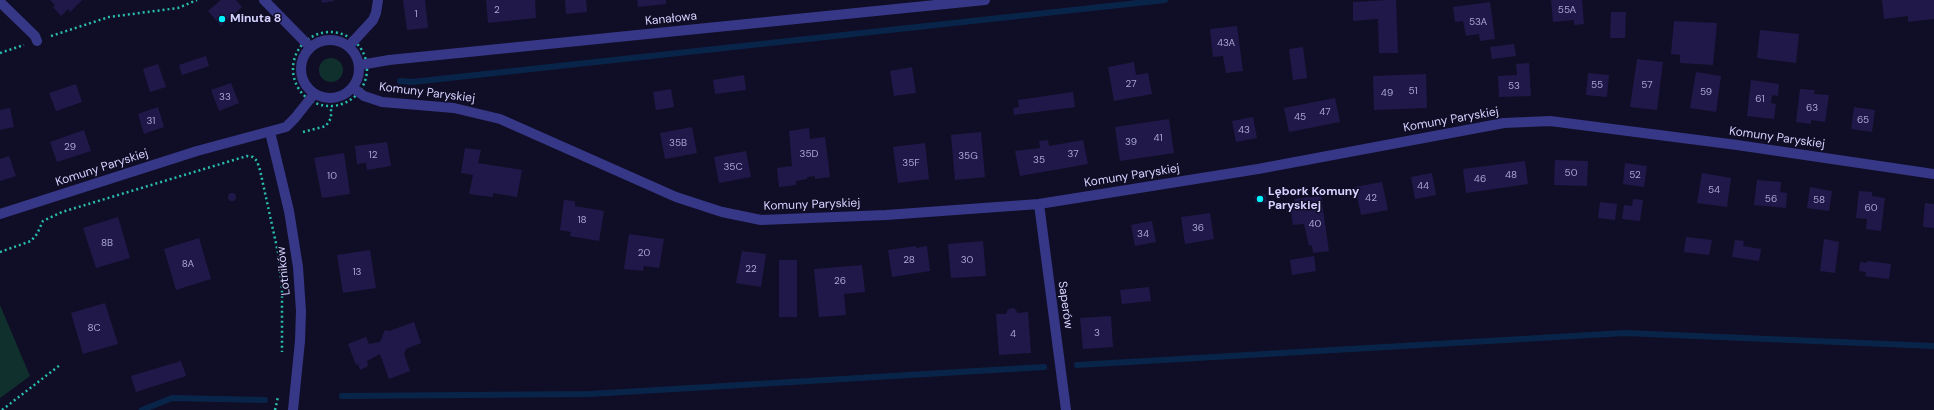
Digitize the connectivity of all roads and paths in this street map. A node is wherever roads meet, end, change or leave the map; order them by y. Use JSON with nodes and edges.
{"nodes":[{"id":1,"x":197,"y":0,"type":"edge"},
{"id":2,"x":264,"y":0,"type":"edge"},
{"id":3,"x":378,"y":0,"type":"edge"},
{"id":4,"x":985,"y":0,"type":"edge"},
{"id":5,"x":0,"y":2,"type":"edge"},
{"id":6,"x":37,"y":41,"type":"junction"},
{"id":7,"x":351,"y":43,"type":"junction"},
{"id":8,"x":308,"y":45,"type":"junction"},
{"id":9,"x":0,"y":53,"type":"edge"},
{"id":10,"x":363,"y":64,"type":"junction"},
{"id":11,"x":356,"y":90,"type":"junction"},
{"id":12,"x":312,"y":96,"type":"junction"},
{"id":13,"x":332,"y":106,"type":"junction"},
{"id":14,"x":270,"y":132,"type":"junction"},
{"id":15,"x":298,"y":134,"type":"dead end"},
{"id":16,"x":1934,"y":174,"type":"edge"},
{"id":17,"x":1039,"y":204,"type":"junction"},
{"id":18,"x":0,"y":214,"type":"edge"},
{"id":19,"x":0,"y":252,"type":"edge"},
{"id":20,"x":282,"y":357,"type":"dead end"},
{"id":21,"x":60,"y":365,"type":"dead end"},
{"id":22,"x":279,"y":392,"type":"dead end"},
{"id":23,"x":2,"y":410,"type":"edge"},
{"id":24,"x":275,"y":410,"type":"edge"},
{"id":25,"x":293,"y":410,"type":"edge"},
{"id":26,"x":1066,"y":410,"type":"edge"}],
"edges":[{"from":1,"to":6,"type":"path"},
{"from":2,"to":8,"type":"street"},
{"from":3,"to":7,"type":"street"},
{"from":4,"to":10,"type":"street","name":"Kanałowa"},
{"from":5,"to":6,"type":"street"},
{"from":6,"to":9,"type":"path"},
{"from":7,"to":8,"type":"street"},
{"from":7,"to":8,"type":"path"},
{"from":7,"to":10,"type":"street"},
{"from":7,"to":10,"type":"path"},
{"from":8,"to":12,"type":"street"},
{"from":8,"to":12,"type":"path"},
{"from":10,"to":11,"type":"street"},
{"from":10,"to":11,"type":"path"},
{"from":11,"to":12,"type":"street"},
{"from":11,"to":13,"type":"path"},
{"from":11,"to":17,"type":"street","name":"Komuny Paryskiej"},
{"from":12,"to":13,"type":"path"},
{"from":12,"to":14,"type":"street","name":"Komuny Paryskiej"},
{"from":13,"to":15,"type":"path"},
{"from":14,"to":18,"type":"street","name":"Komuny Paryskiej"},
{"from":14,"to":25,"type":"street","name":"Lotników"},
{"from":16,"to":17,"type":"street","name":"Komuny Paryskiej"},
{"from":17,"to":26,"type":"street","name":"Saperów"},
{"from":19,"to":20,"type":"path"},
{"from":21,"to":23,"type":"path"},
{"from":22,"to":24,"type":"path"}]}
